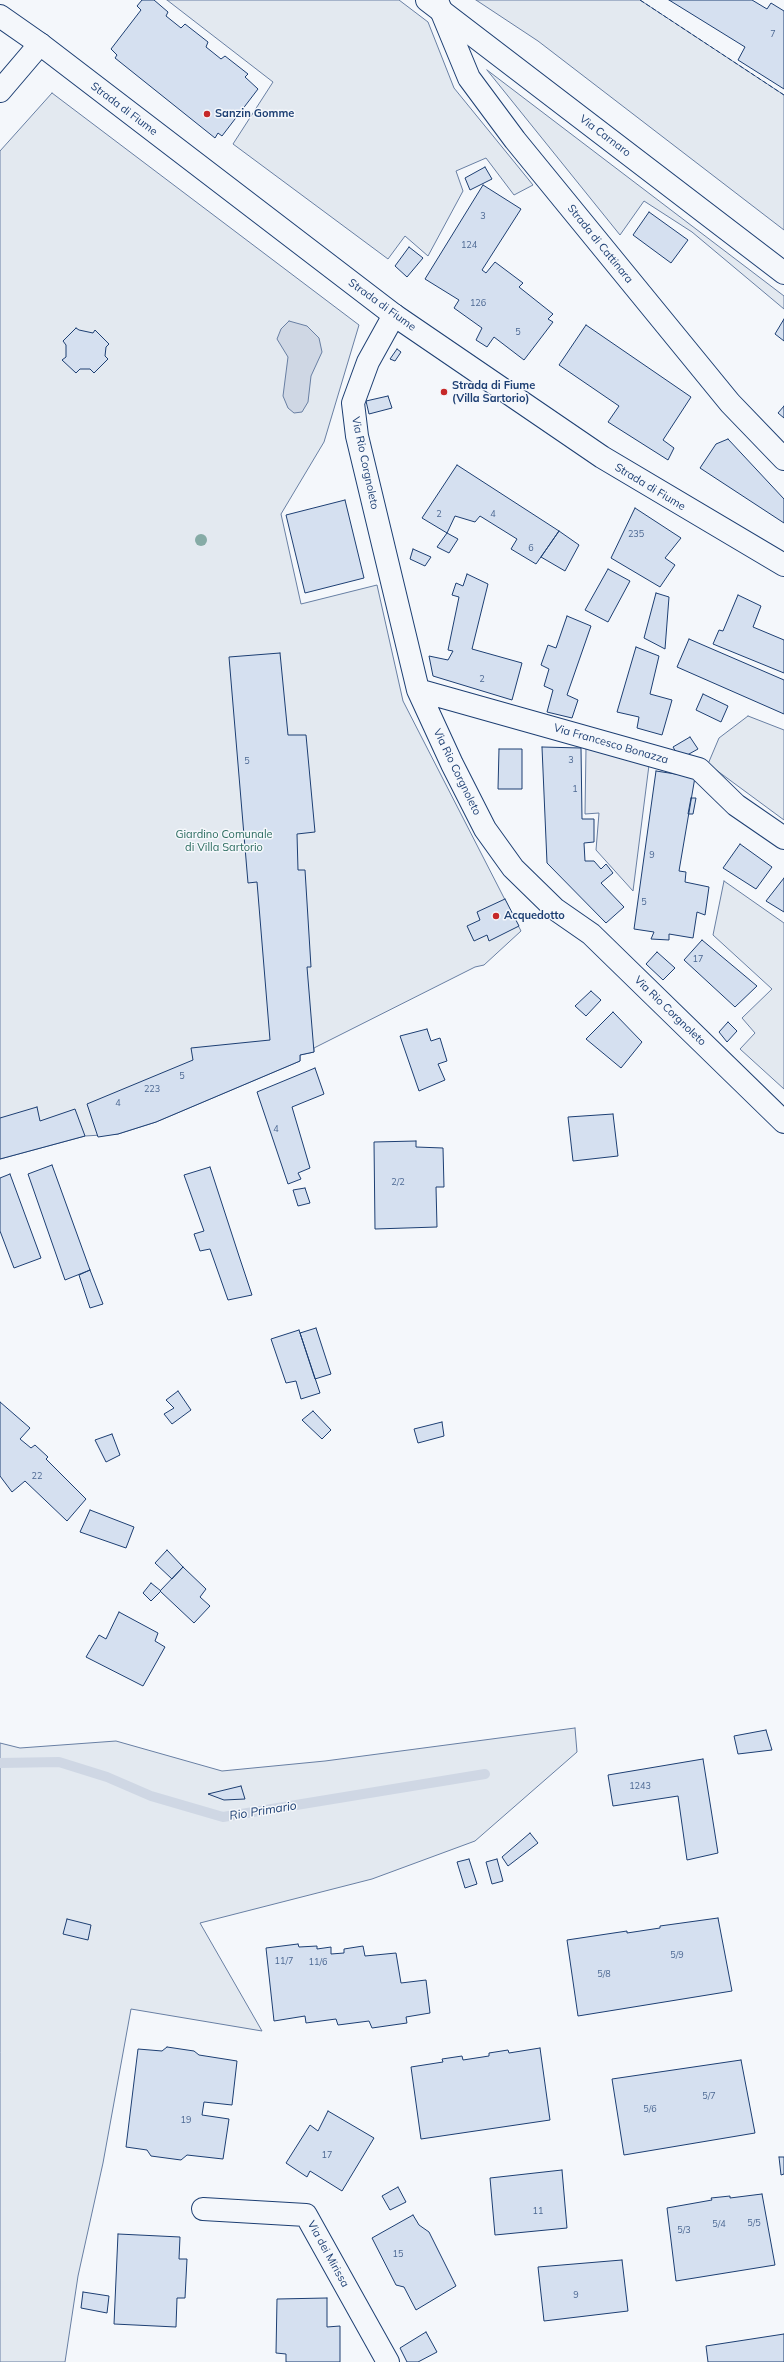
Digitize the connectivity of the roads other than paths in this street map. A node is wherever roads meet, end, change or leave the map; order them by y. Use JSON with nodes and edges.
{"nodes":[{"id":1,"x":435,"y":4,"type":"edge"},
{"id":2,"x":0,"y":16,"type":"edge"},
{"id":3,"x":40,"y":44,"type":"junction"},
{"id":4,"x":0,"y":91,"type":"edge"},
{"id":5,"x":784,"y":273,"type":"edge"},
{"id":6,"x":394,"y":315,"type":"junction"},
{"id":7,"x":784,"y":459,"type":"edge"},
{"id":8,"x":784,"y":565,"type":"edge"},
{"id":9,"x":418,"y":690,"type":"junction"},
{"id":10,"x":784,"y":838,"type":"edge"},
{"id":11,"x":784,"y":1122,"type":"edge"},
{"id":12,"x":203,"y":2209,"type":"dead end"},
{"id":13,"x":388,"y":2362,"type":"edge"}],
"edges":[{"from":1,"to":5,"type":"street","name":"Via Carnaro"},
{"from":1,"to":7,"type":"street","name":"Strada di Cattinara"},
{"from":2,"to":3,"type":"street","name":"Strada di Fiume"},
{"from":3,"to":4,"type":"street"},
{"from":3,"to":6,"type":"street","name":"Strada di Fiume"},
{"from":6,"to":8,"type":"street","name":"Strada di Fiume"},
{"from":6,"to":9,"type":"street","name":"Via Rio Corgnoleto"},
{"from":9,"to":10,"type":"street","name":"Via Francesco Bonazza"},
{"from":9,"to":11,"type":"street","name":"Via Rio Corgnoleto"},
{"from":12,"to":13,"type":"street","name":"Via dei Mirissa"}]}
